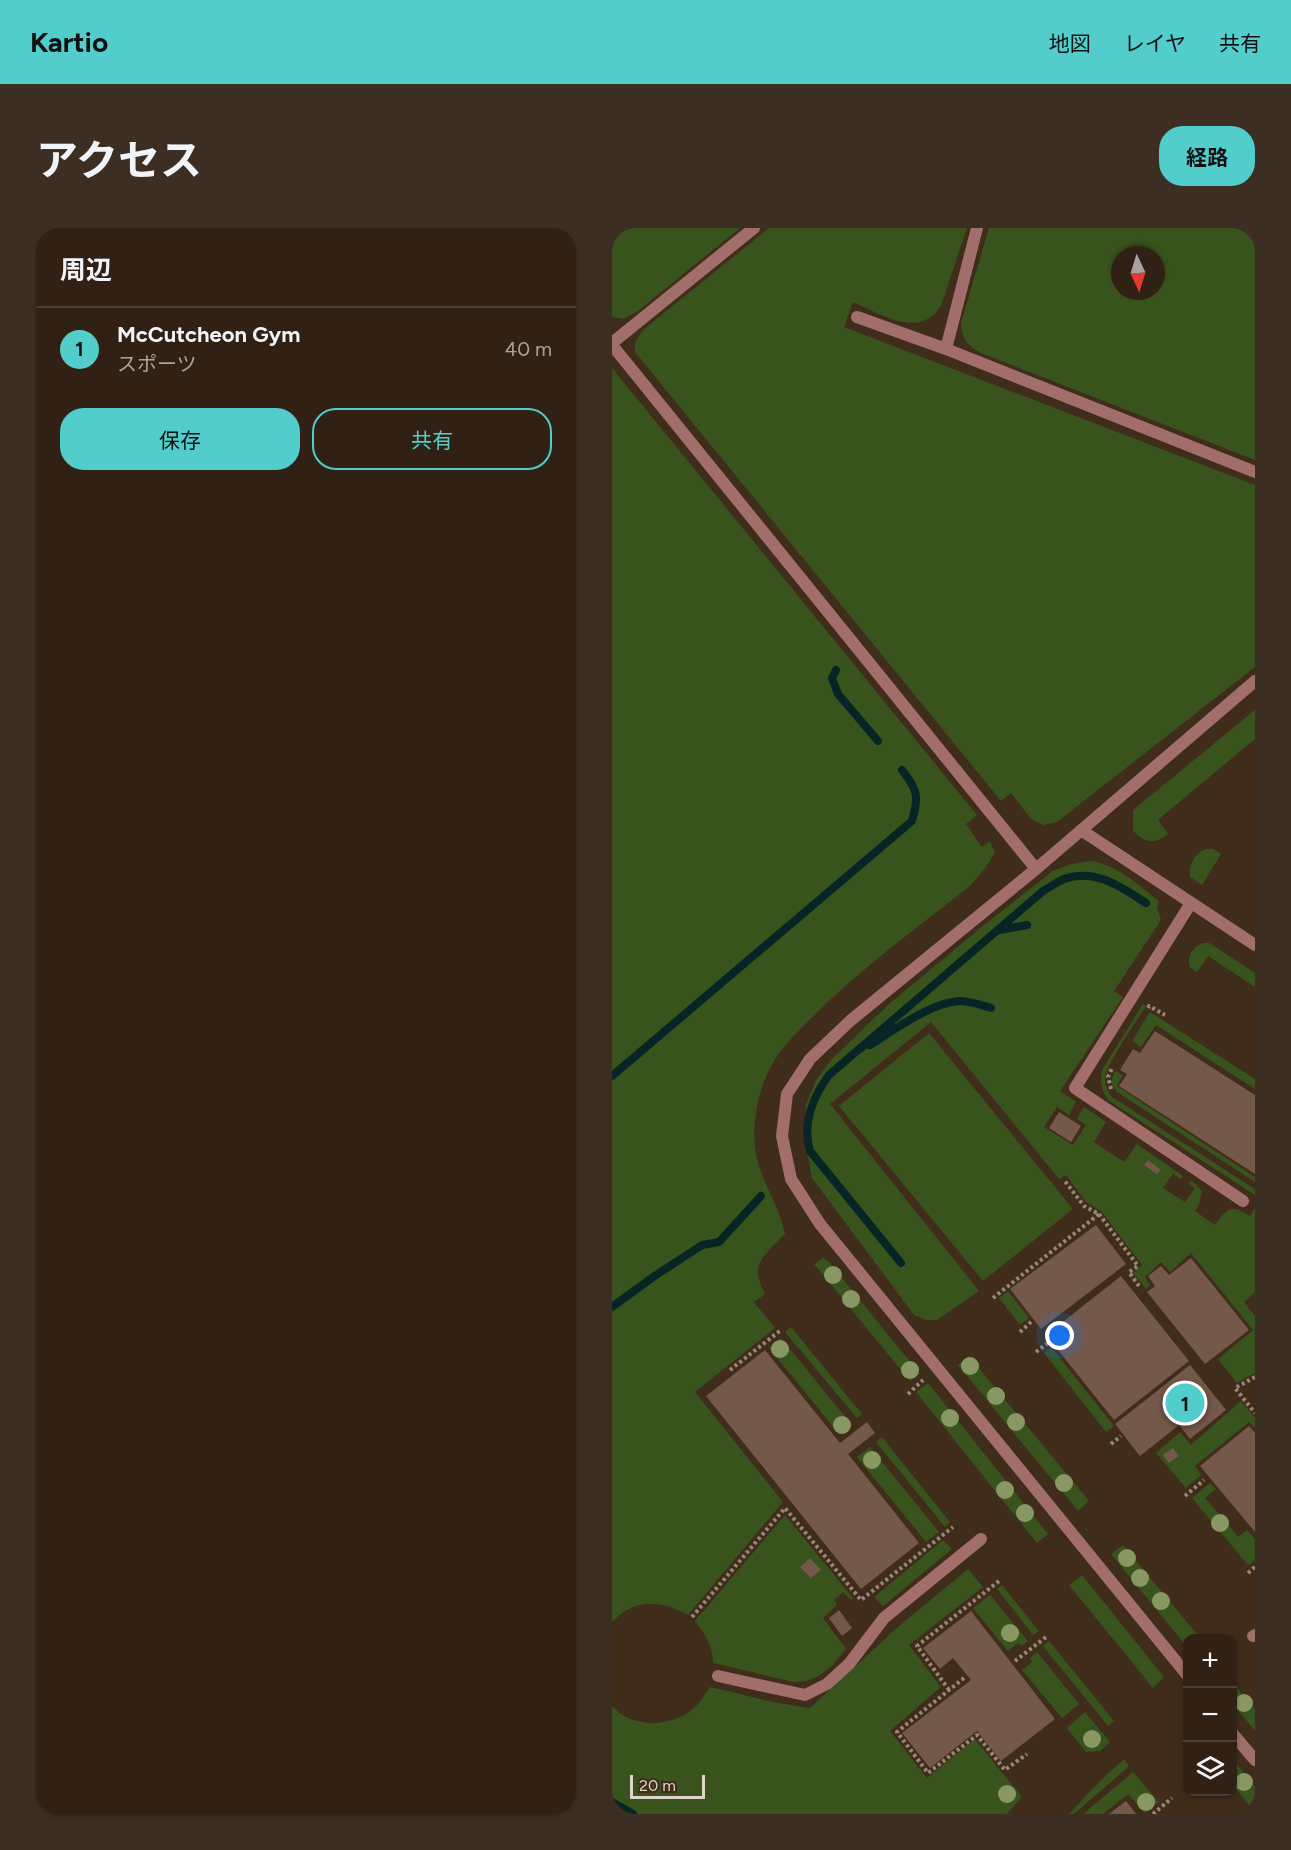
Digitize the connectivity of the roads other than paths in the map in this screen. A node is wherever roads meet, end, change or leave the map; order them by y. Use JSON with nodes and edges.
{"nodes":[{"id":1,"x":754,"y":228,"type":"edge"},
{"id":2,"x":977,"y":228,"type":"edge"},
{"id":3,"x":857,"y":317,"type":"dead end"},
{"id":4,"x":612,"y":344,"type":"edge"},
{"id":5,"x":946,"y":349,"type":"junction"},
{"id":6,"x":1255,"y":472,"type":"edge"},
{"id":7,"x":1255,"y":681,"type":"edge"},
{"id":8,"x":1081,"y":830,"type":"junction"},
{"id":9,"x":1036,"y":869,"type":"junction"},
{"id":10,"x":1191,"y":903,"type":"junction"},
{"id":11,"x":1255,"y":945,"type":"edge"},
{"id":12,"x":1243,"y":1202,"type":"dead end"},
{"id":13,"x":981,"y":1539,"type":"dead end"},
{"id":14,"x":1183,"y":1671,"type":"edge"},
{"id":15,"x":718,"y":1676,"type":"dead end"},
{"id":16,"x":1237,"y":1737,"type":"edge"},
{"id":17,"x":1255,"y":1760,"type":"edge"}],
"edges":[{"from":1,"to":4,"type":"lane"},
{"from":2,"to":5,"type":"lane"},
{"from":3,"to":5,"type":"lane"},
{"from":4,"to":9,"type":"lane"},
{"from":5,"to":6,"type":"lane"},
{"from":7,"to":8,"type":"lane"},
{"from":8,"to":9,"type":"lane"},
{"from":8,"to":10,"type":"lane"},
{"from":9,"to":14,"type":"lane"},
{"from":10,"to":11,"type":"lane"},
{"from":10,"to":12,"type":"lane"},
{"from":13,"to":15,"type":"lane"},
{"from":16,"to":17,"type":"lane"}]}
